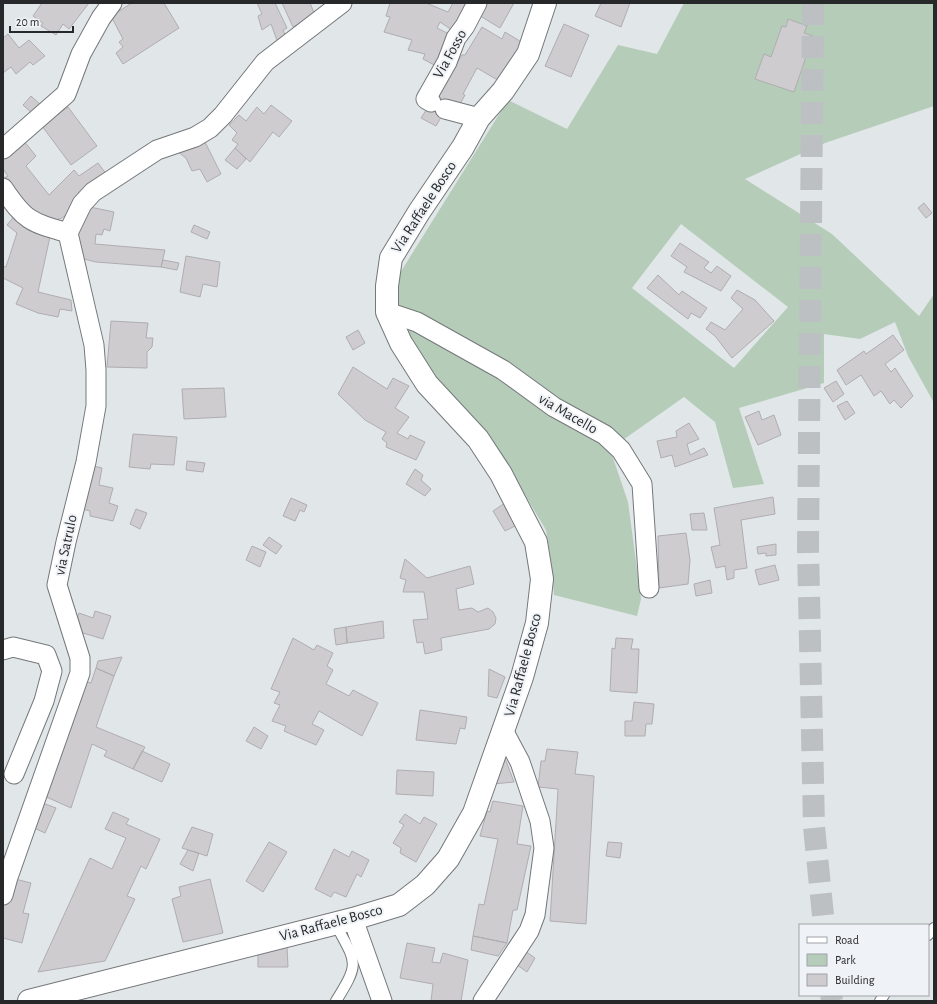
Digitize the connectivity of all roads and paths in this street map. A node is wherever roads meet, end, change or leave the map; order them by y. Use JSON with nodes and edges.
{"nodes":[{"id":1,"x":112,"y":3,"type":"edge"},
{"id":2,"x":342,"y":3,"type":"edge"},
{"id":3,"x":477,"y":3,"type":"edge"},
{"id":4,"x":545,"y":3,"type":"edge"},
{"id":5,"x":479,"y":118,"type":"junction"},
{"id":6,"x":3,"y":149,"type":"edge"},
{"id":7,"x":3,"y":188,"type":"edge"},
{"id":8,"x":68,"y":233,"type":"junction"},
{"id":9,"x":387,"y":312,"type":"junction"},
{"id":10,"x":649,"y":588,"type":"dead end"},
{"id":11,"x":3,"y":650,"type":"edge"},
{"id":12,"x":504,"y":732,"type":"junction"},
{"id":13,"x":14,"y":774,"type":"dead end"},
{"id":14,"x":3,"y":895,"type":"edge"},
{"id":15,"x":344,"y":921,"type":"junction"},
{"id":16,"x":29,"y":1001,"type":"edge"},
{"id":17,"x":336,"y":1001,"type":"edge"},
{"id":18,"x":382,"y":1001,"type":"edge"},
{"id":19,"x":483,"y":1001,"type":"edge"}],
"edges":[{"from":1,"to":6,"type":"street"},
{"from":2,"to":8,"type":"street"},
{"from":3,"to":5,"type":"street","name":"Via Fosso"},
{"from":4,"to":5,"type":"street","name":"Via Raffaele Bosco"},
{"from":5,"to":9,"type":"street","name":"Via Raffaele Bosco"},
{"from":7,"to":8,"type":"street"},
{"from":8,"to":14,"type":"street","name":"via Satrulo"},
{"from":9,"to":10,"type":"street","name":"via Macello"},
{"from":9,"to":12,"type":"street","name":"Via Raffaele Bosco"},
{"from":11,"to":13,"type":"street"},
{"from":12,"to":15,"type":"street","name":"Via Raffaele Bosco"},
{"from":12,"to":19,"type":"street"},
{"from":15,"to":16,"type":"street","name":"Via Raffaele Bosco"},
{"from":15,"to":17,"type":"lane"},
{"from":15,"to":18,"type":"street"}]}
